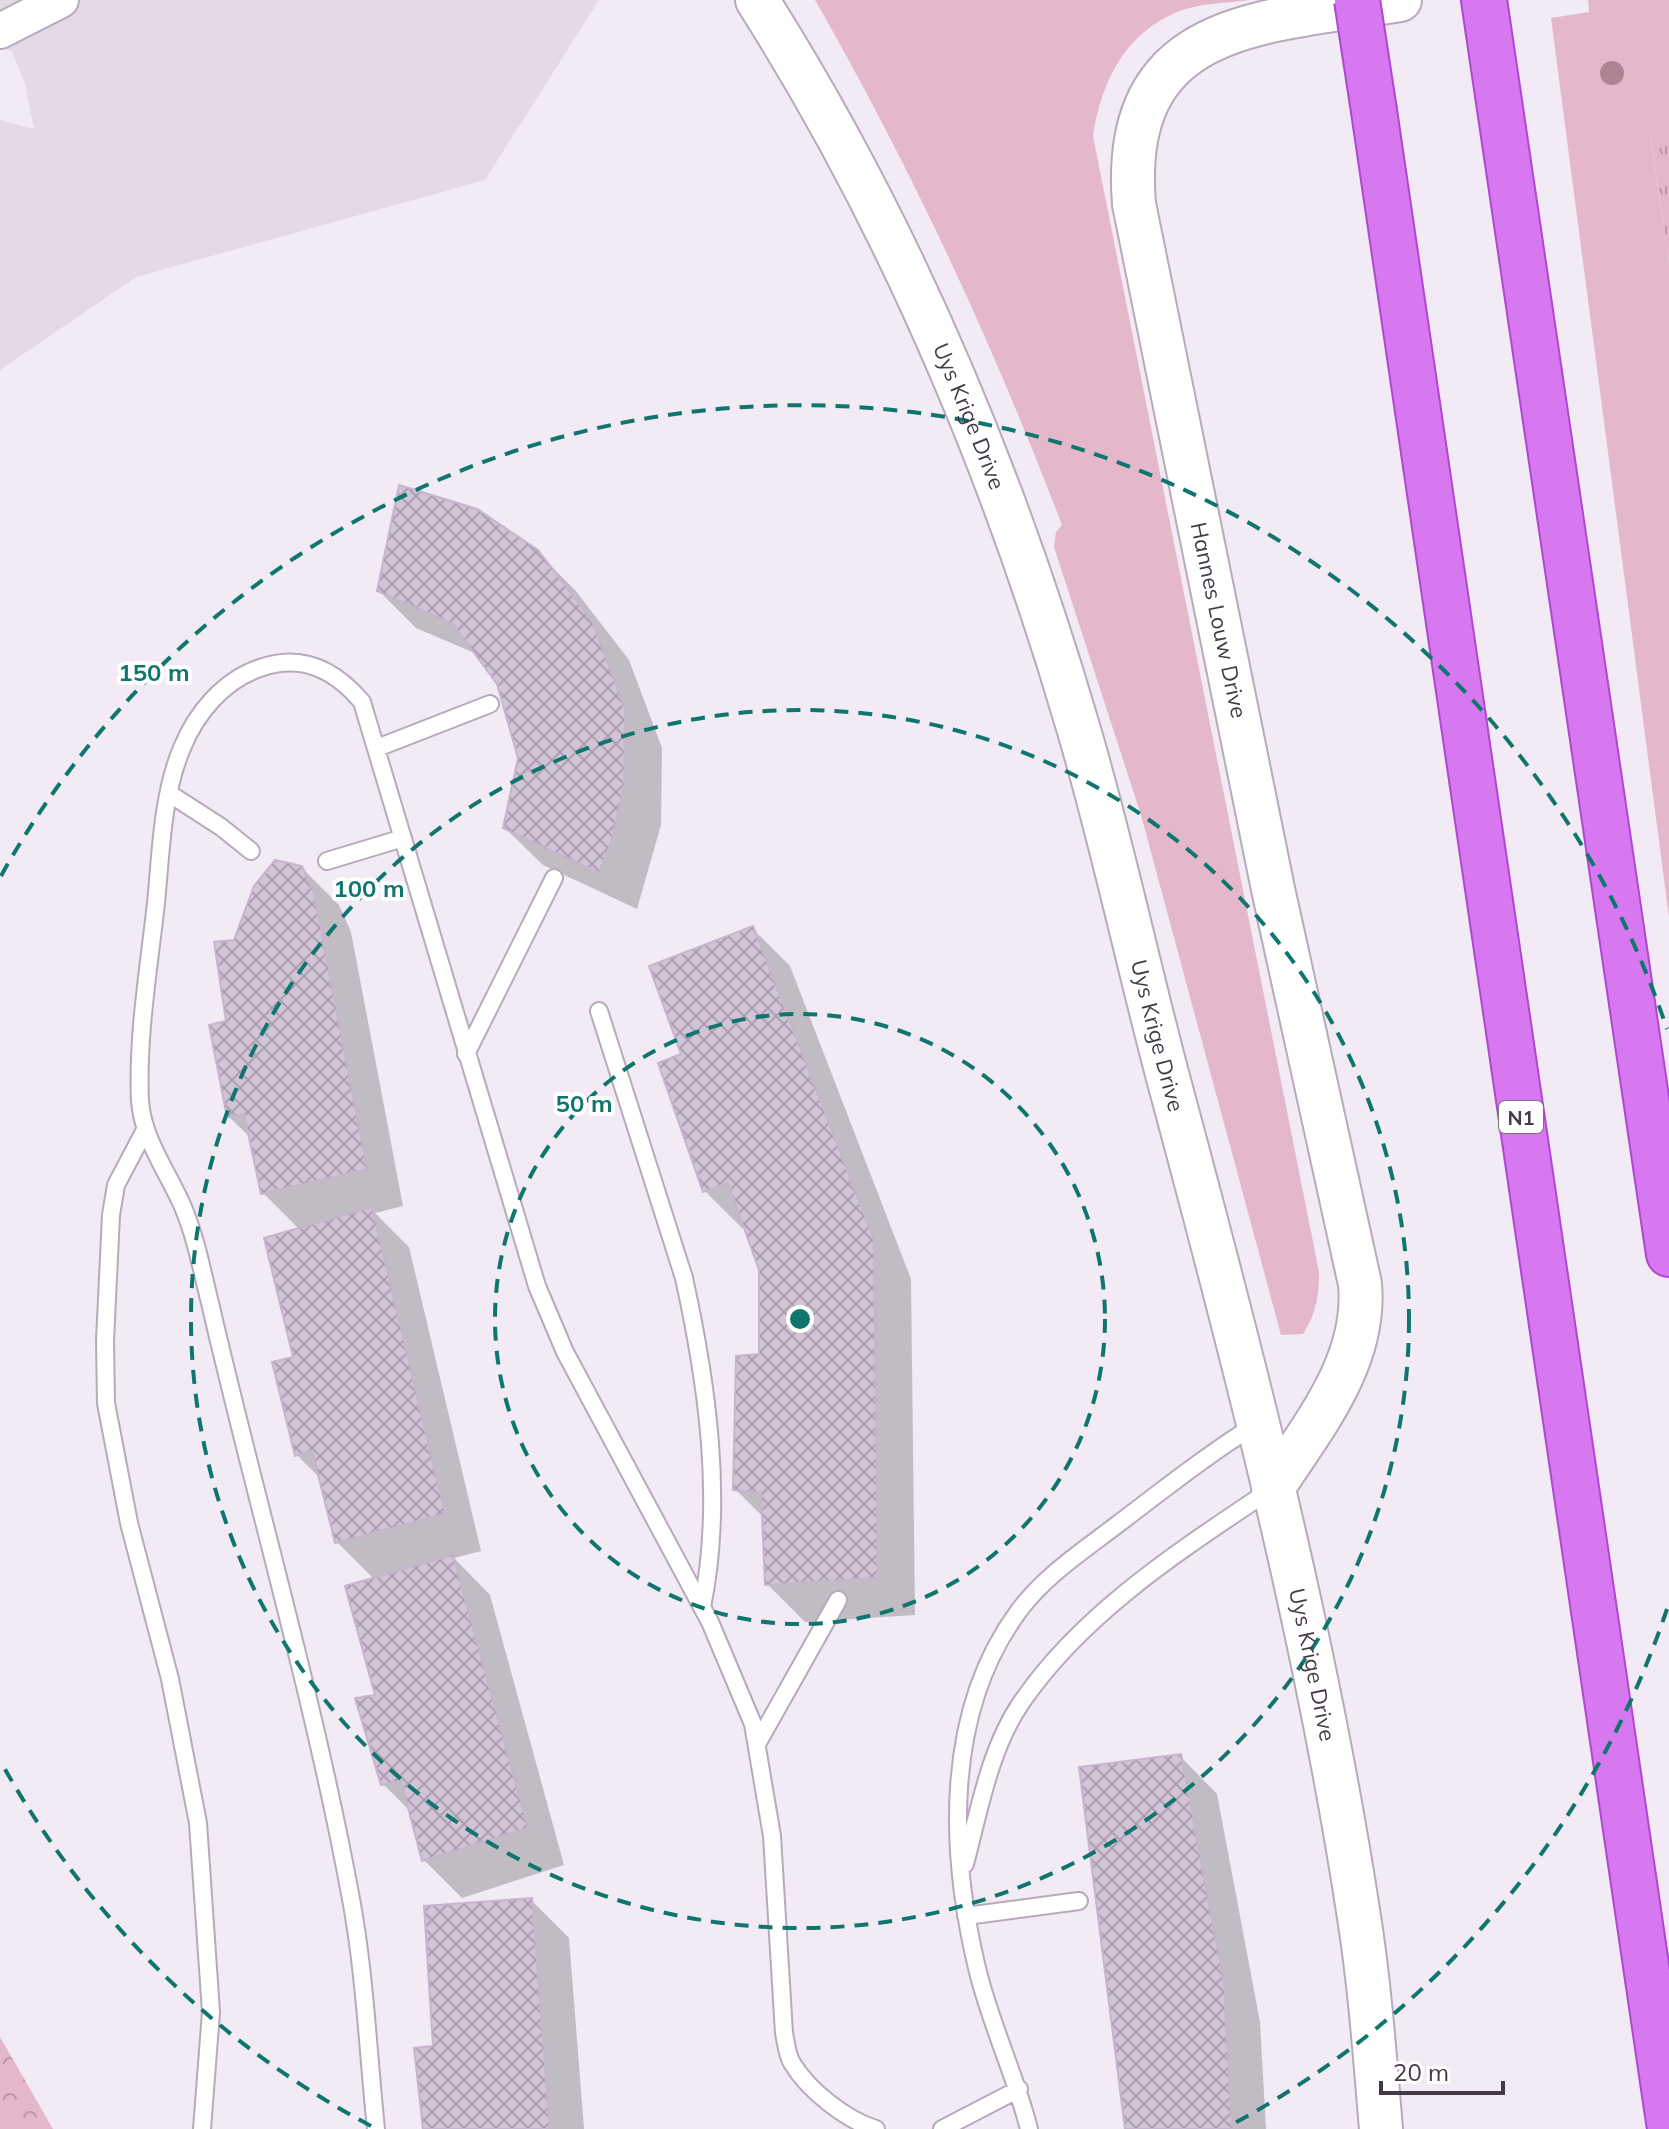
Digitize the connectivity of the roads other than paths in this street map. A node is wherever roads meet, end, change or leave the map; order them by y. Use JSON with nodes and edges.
{"nodes":[{"id":1,"x":61,"y":0,"type":"edge"},
{"id":2,"x":757,"y":0,"type":"edge"},
{"id":3,"x":1357,"y":0,"type":"edge"},
{"id":4,"x":1400,"y":0,"type":"edge"},
{"id":5,"x":1484,"y":0,"type":"edge"},
{"id":6,"x":0,"y":31,"type":"edge"},
{"id":7,"x":490,"y":704,"type":"dead end"},
{"id":8,"x":377,"y":748,"type":"junction"},
{"id":9,"x":170,"y":794,"type":"junction"},
{"id":10,"x":403,"y":838,"type":"junction"},
{"id":11,"x":251,"y":851,"type":"dead end"},
{"id":12,"x":327,"y":861,"type":"dead end"},
{"id":13,"x":554,"y":878,"type":"dead end"},
{"id":14,"x":599,"y":1011,"type":"dead end"},
{"id":15,"x":466,"y":1054,"type":"junction"},
{"id":16,"x":145,"y":1130,"type":"junction"},
{"id":17,"x":1669,"y":1254,"type":"edge"},
{"id":18,"x":1323,"y":1412,"type":"junction"},
{"id":19,"x":1257,"y":1424,"type":"junction"},
{"id":20,"x":1273,"y":1488,"type":"junction"},
{"id":21,"x":838,"y":1600,"type":"dead end"},
{"id":22,"x":702,"y":1607,"type":"junction"},
{"id":23,"x":757,"y":1744,"type":"junction"},
{"id":24,"x":960,"y":1885,"type":"junction"},
{"id":25,"x":1079,"y":1901,"type":"dead end"},
{"id":26,"x":966,"y":1916,"type":"junction"},
{"id":27,"x":1019,"y":2089,"type":"junction"},
{"id":28,"x":848,"y":2114,"type":"junction"},
{"id":29,"x":1669,"y":2122,"type":"edge"},
{"id":30,"x":202,"y":2129,"type":"edge"},
{"id":31,"x":376,"y":2129,"type":"edge"},
{"id":32,"x":837,"y":2129,"type":"edge"},
{"id":33,"x":876,"y":2129,"type":"edge"},
{"id":34,"x":942,"y":2129,"type":"edge"},
{"id":35,"x":1029,"y":2129,"type":"edge"},
{"id":36,"x":1381,"y":2129,"type":"edge"}],
"edges":[{"from":1,"to":6,"type":"street"},
{"from":2,"to":19,"type":"street","name":"Uys Krige Drive"},
{"from":3,"to":29,"type":"highway","number":"N1","bridge":true},
{"from":4,"to":18,"type":"street","name":"Hannes Louw Drive"},
{"from":5,"to":17,"type":"highway"},
{"from":7,"to":8,"type":"lane"},
{"from":8,"to":9,"type":"lane"},
{"from":8,"to":10,"type":"lane"},
{"from":9,"to":11,"type":"lane"},
{"from":9,"to":16,"type":"lane"},
{"from":10,"to":12,"type":"lane"},
{"from":10,"to":15,"type":"lane"},
{"from":13,"to":15,"type":"lane"},
{"from":14,"to":22,"type":"lane"},
{"from":15,"to":22,"type":"lane"},
{"from":16,"to":30,"type":"lane"},
{"from":16,"to":31,"type":"lane"},
{"from":18,"to":19,"type":"street"},
{"from":18,"to":20,"type":"street","name":"Hannes Louw Drive"},
{"from":19,"to":20,"type":"street","name":"Uys Krige Drive"},
{"from":19,"to":24,"type":"lane"},
{"from":20,"to":24,"type":"lane"},
{"from":20,"to":36,"type":"street","name":"Uys Krige Drive"},
{"from":21,"to":23,"type":"lane"},
{"from":22,"to":23,"type":"lane"},
{"from":23,"to":28,"type":"lane"},
{"from":24,"to":26,"type":"lane"},
{"from":25,"to":26,"type":"lane"},
{"from":26,"to":27,"type":"lane"},
{"from":27,"to":34,"type":"lane"},
{"from":27,"to":35,"type":"lane"},
{"from":28,"to":32,"type":"lane"},
{"from":28,"to":33,"type":"lane"}]}
